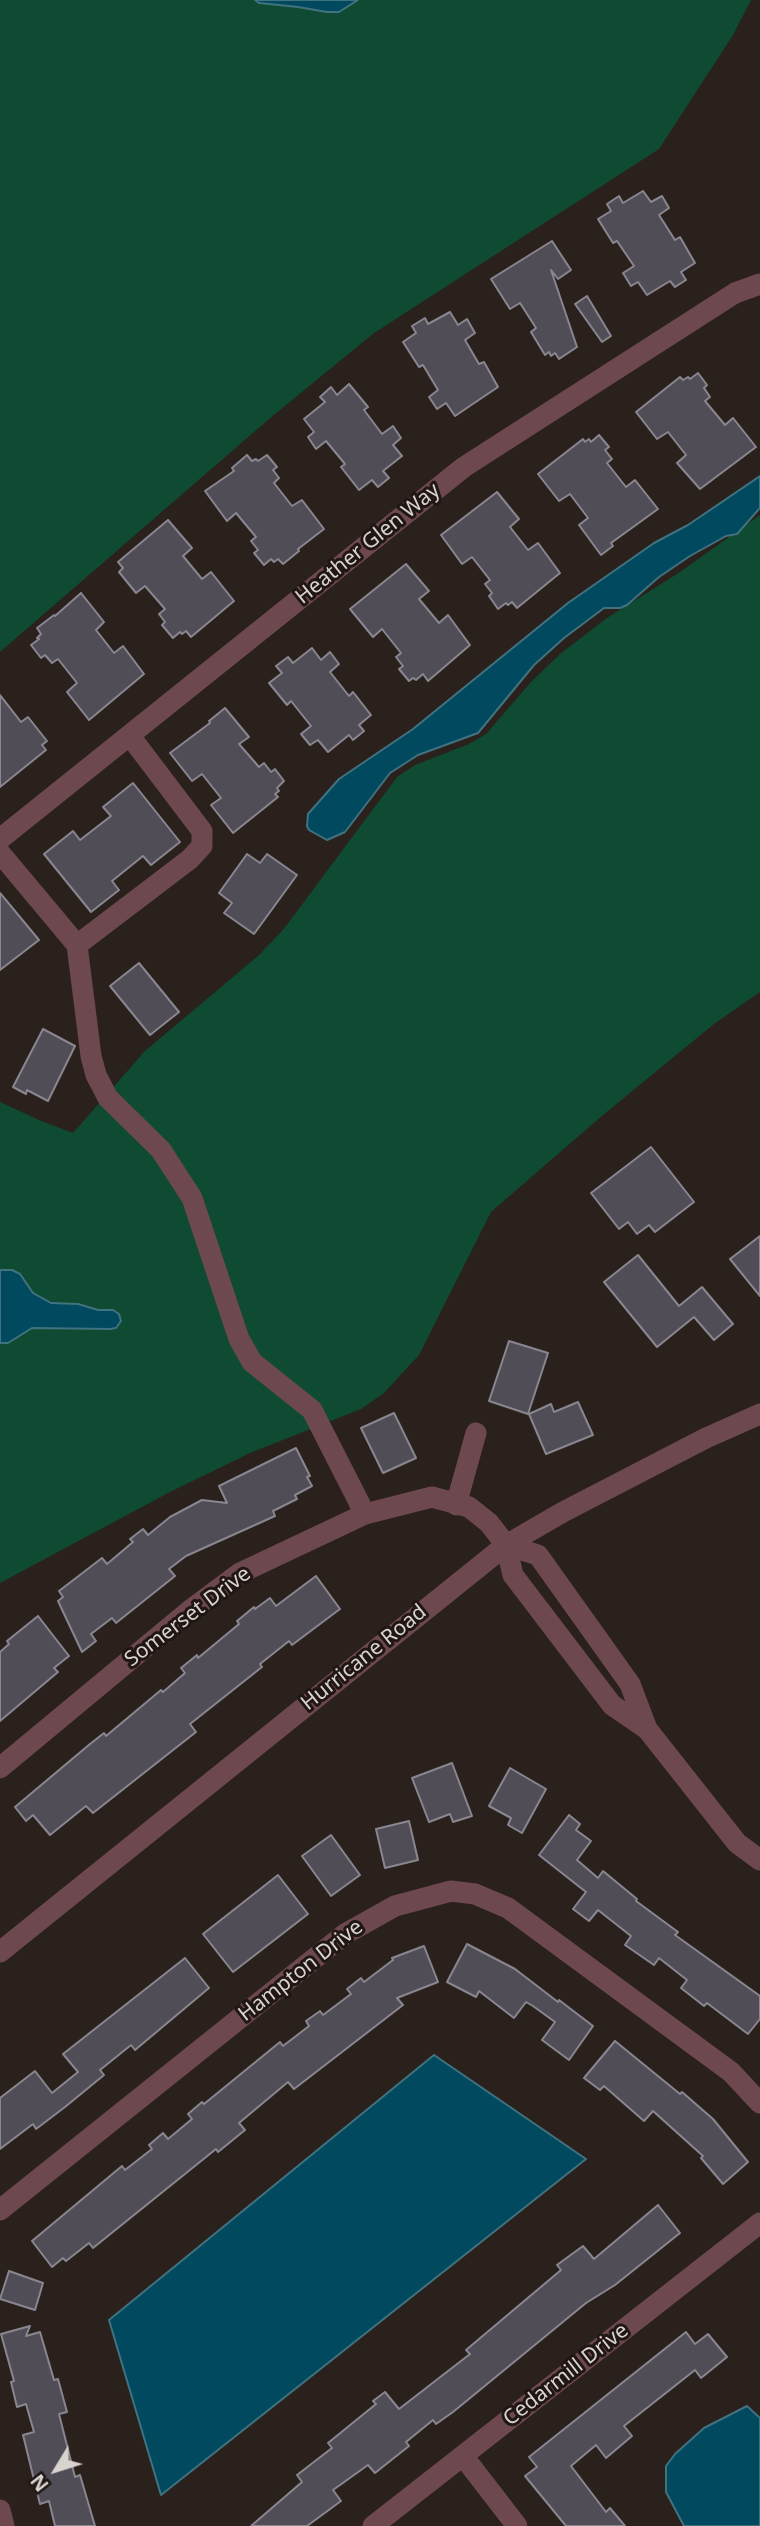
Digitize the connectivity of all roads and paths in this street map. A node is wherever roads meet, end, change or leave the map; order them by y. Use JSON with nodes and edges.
{"nodes":[{"id":1,"x":760,"y":284,"type":"edge"},
{"id":2,"x":130,"y":736,"type":"junction"},
{"id":3,"x":0,"y":839,"type":"edge"},
{"id":4,"x":0,"y":853,"type":"edge"},
{"id":5,"x":77,"y":945,"type":"junction"},
{"id":6,"x":760,"y":1414,"type":"edge"},
{"id":7,"x":476,"y":1433,"type":"dead end"},
{"id":8,"x":456,"y":1504,"type":"junction"},
{"id":9,"x":365,"y":1514,"type":"junction"},
{"id":10,"x":506,"y":1545,"type":"junction"},
{"id":11,"x":647,"y":1729,"type":"junction"},
{"id":12,"x":0,"y":1768,"type":"edge"},
{"id":13,"x":760,"y":1860,"type":"edge"},
{"id":14,"x":0,"y":1952,"type":"edge"},
{"id":15,"x":760,"y":2103,"type":"edge"},
{"id":16,"x":0,"y":2210,"type":"edge"},
{"id":17,"x":760,"y":2223,"type":"edge"},
{"id":18,"x":463,"y":2456,"type":"junction"},
{"id":19,"x":0,"y":2510,"type":"edge"},
{"id":20,"x":4,"y":2526,"type":"edge"},
{"id":21,"x":373,"y":2526,"type":"edge"},
{"id":22,"x":517,"y":2526,"type":"edge"}],
"edges":[{"from":1,"to":2,"type":"street","name":"Heather Glen Way"},
{"from":2,"to":3,"type":"street","name":"Heather Glen Way"},
{"from":2,"to":5,"type":"street"},
{"from":4,"to":5,"type":"street"},
{"from":5,"to":9,"type":"street"},
{"from":6,"to":10,"type":"street","name":"Hurricane Road"},
{"from":7,"to":8,"type":"street"},
{"from":8,"to":9,"type":"street","name":"Somerset Drive"},
{"from":8,"to":10,"type":"street","name":"Somerset Drive"},
{"from":9,"to":12,"type":"street","name":"Somerset Drive"},
{"from":10,"to":11,"type":"street"},
{"from":10,"to":11,"type":"street"},
{"from":10,"to":14,"type":"street","name":"Hurricane Road"},
{"from":11,"to":13,"type":"street"},
{"from":15,"to":16,"type":"street","name":"Hampton Drive"},
{"from":17,"to":18,"type":"street","name":"Cedarmill Drive"},
{"from":18,"to":21,"type":"street","name":"Cedarmill Drive"},
{"from":18,"to":22,"type":"street"},
{"from":19,"to":20,"type":"street"}]}
